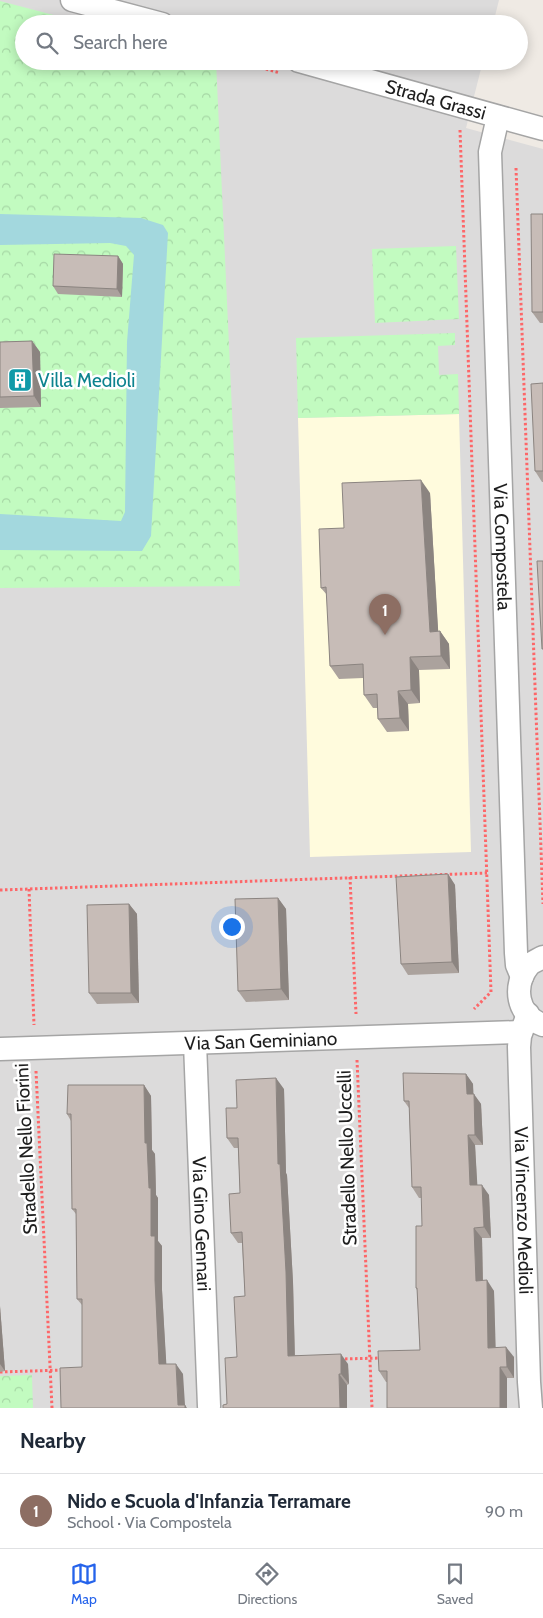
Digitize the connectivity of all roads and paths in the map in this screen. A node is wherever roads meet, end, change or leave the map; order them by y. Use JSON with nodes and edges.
{"nodes":[{"id":1,"x":72,"y":0,"type":"edge"},
{"id":2,"x":128,"y":15,"type":"edge"},
{"id":3,"x":300,"y":70,"type":"edge"},
{"id":4,"x":498,"y":117,"type":"junction"},
{"id":5,"x":460,"y":127,"type":"dead end"},
{"id":6,"x":543,"y":129,"type":"edge"},
{"id":7,"x":516,"y":162,"type":"dead end"},
{"id":8,"x":487,"y":873,"type":"junction"},
{"id":9,"x":350,"y":877,"type":"junction"},
{"id":10,"x":28,"y":889,"type":"junction"},
{"id":11,"x":0,"y":890,"type":"edge"},
{"id":12,"x":543,"y":904,"type":"edge"},
{"id":13,"x":543,"y":957,"type":"edge"},
{"id":14,"x":522,"y":977,"type":"junction"},
{"id":15,"x":474,"y":1009,"type":"dead end"},
{"id":16,"x":356,"y":1013,"type":"junction"},
{"id":17,"x":366,"y":1013,"type":"dead end"},
{"id":18,"x":346,"y":1014,"type":"dead end"},
{"id":19,"x":531,"y":1024,"type":"edge"},
{"id":20,"x":25,"y":1025,"type":"dead end"},
{"id":21,"x":34,"y":1025,"type":"junction"},
{"id":22,"x":44,"y":1025,"type":"dead end"},
{"id":23,"x":357,"y":1038,"type":"junction"},
{"id":24,"x":195,"y":1043,"type":"junction"},
{"id":25,"x":35,"y":1048,"type":"junction"},
{"id":26,"x":0,"y":1049,"type":"edge"},
{"id":27,"x":370,"y":1358,"type":"junction"},
{"id":28,"x":389,"y":1358,"type":"edge"},
{"id":29,"x":331,"y":1360,"type":"edge"},
{"id":30,"x":50,"y":1370,"type":"junction"},
{"id":31,"x":70,"y":1370,"type":"edge"},
{"id":32,"x":0,"y":1372,"type":"edge"},
{"id":33,"x":209,"y":1406,"type":"dead end"},
{"id":34,"x":52,"y":1408,"type":"edge"},
{"id":35,"x":372,"y":1408,"type":"edge"},
{"id":36,"x":531,"y":1408,"type":"edge"}],
"edges":[{"from":1,"to":2,"type":"street"},
{"from":3,"to":4,"type":"street","name":"Strada Grassi"},
{"from":4,"to":6,"type":"street","name":"Strada Grassi"},
{"from":4,"to":14,"type":"street","name":"Via Compostela"},
{"from":5,"to":8,"type":"path"},
{"from":7,"to":12,"type":"path"},
{"from":8,"to":9,"type":"path"},
{"from":8,"to":15,"type":"path"},
{"from":9,"to":10,"type":"path"},
{"from":9,"to":16,"type":"path","name":"Stradello Nello Uccelli"},
{"from":10,"to":11,"type":"path"},
{"from":10,"to":21,"type":"path","name":"Stradello Nello Fiorini"},
{"from":13,"to":14,"type":"street"},
{"from":14,"to":19,"type":"street","name":"Via Compostela"},
{"from":16,"to":17,"type":"path"},
{"from":16,"to":18,"type":"path"},
{"from":16,"to":23,"type":"path","name":"Stradello Nello Uccelli"},
{"from":19,"to":23,"type":"street","name":"Via San Geminiano"},
{"from":19,"to":36,"type":"street","name":"Via Vincenzo Medioli"},
{"from":20,"to":21,"type":"path"},
{"from":21,"to":22,"type":"path"},
{"from":21,"to":25,"type":"path","name":"Stradello Nello Fiorini"},
{"from":23,"to":24,"type":"street","name":"Via San Geminiano"},
{"from":23,"to":27,"type":"path","name":"Stradello Nello Uccelli"},
{"from":24,"to":25,"type":"street","name":"Via San Geminiano"},
{"from":24,"to":33,"type":"street","name":"Via Gino Gennari"},
{"from":25,"to":26,"type":"street","name":"Via San Geminiano"},
{"from":25,"to":30,"type":"path","name":"Stradello Nello Fiorini"},
{"from":27,"to":28,"type":"path"},
{"from":27,"to":29,"type":"path"},
{"from":27,"to":35,"type":"path","name":"Stradello Nello Uccelli"},
{"from":30,"to":31,"type":"path"},
{"from":30,"to":32,"type":"path"},
{"from":30,"to":34,"type":"path","name":"Stradello Nello Fiorini"}]}
